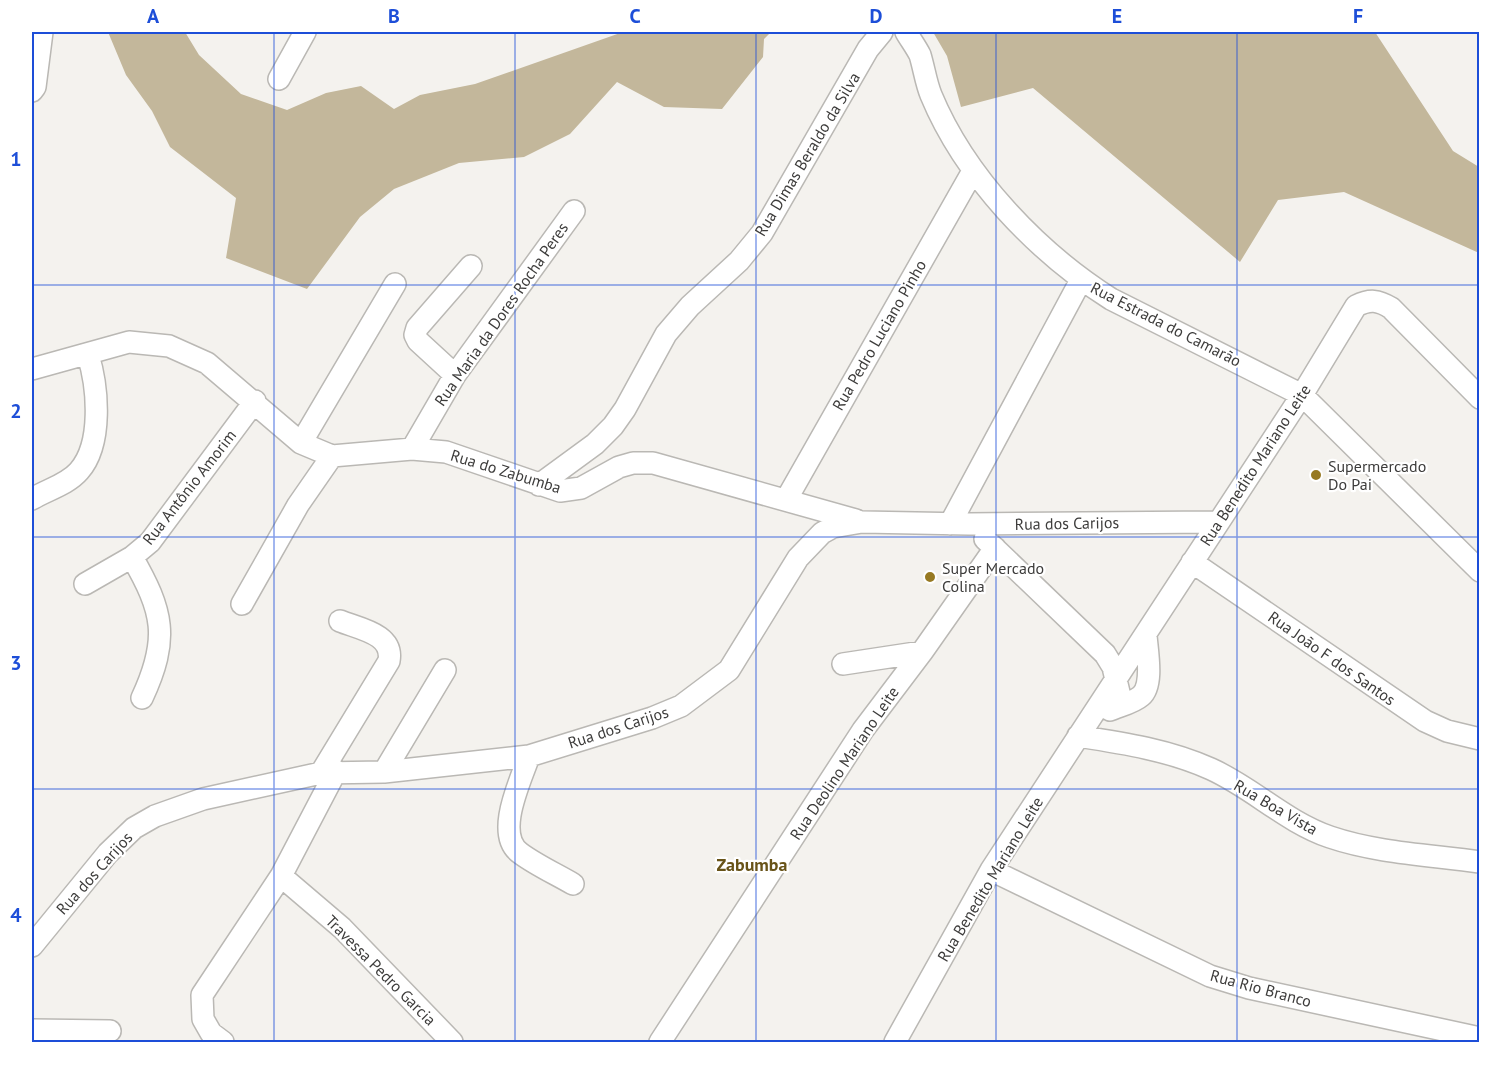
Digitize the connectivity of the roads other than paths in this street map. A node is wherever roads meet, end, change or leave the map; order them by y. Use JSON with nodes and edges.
{"nodes":[{"id":1,"x":42,"y":32,"type":"edge"},
{"id":2,"x":305,"y":32,"type":"edge"},
{"id":3,"x":882,"y":32,"type":"edge"},
{"id":4,"x":906,"y":32,"type":"edge"},
{"id":5,"x":279,"y":79,"type":"dead end"},
{"id":6,"x":32,"y":91,"type":"edge"},
{"id":7,"x":973,"y":171,"type":"junction"},
{"id":8,"x":574,"y":211,"type":"dead end"},
{"id":9,"x":471,"y":266,"type":"dead end"},
{"id":10,"x":1081,"y":280,"type":"junction"},
{"id":11,"x":395,"y":284,"type":"dead end"},
{"id":12,"x":88,"y":355,"type":"junction"},
{"id":13,"x":32,"y":369,"type":"edge"},
{"id":14,"x":455,"y":375,"type":"junction"},
{"id":15,"x":1302,"y":395,"type":"junction"},
{"id":16,"x":1479,"y":398,"type":"edge"},
{"id":17,"x":255,"y":401,"type":"junction"},
{"id":18,"x":301,"y":443,"type":"junction"},
{"id":19,"x":412,"y":449,"type":"junction"},
{"id":20,"x":332,"y":456,"type":"junction"},
{"id":21,"x":539,"y":485,"type":"junction"},
{"id":22,"x":32,"y":499,"type":"edge"},
{"id":23,"x":786,"y":500,"type":"junction"},
{"id":24,"x":862,"y":522,"type":"junction"},
{"id":25,"x":1217,"y":522,"type":"junction"},
{"id":26,"x":960,"y":524,"type":"junction"},
{"id":27,"x":995,"y":548,"type":"junction"},
{"id":28,"x":132,"y":557,"type":"junction"},
{"id":29,"x":1192,"y":562,"type":"junction"},
{"id":30,"x":1479,"y":571,"type":"edge"},
{"id":31,"x":85,"y":584,"type":"dead end"},
{"id":32,"x":242,"y":604,"type":"dead end"},
{"id":33,"x":340,"y":621,"type":"dead end"},
{"id":34,"x":1146,"y":635,"type":"junction"},
{"id":35,"x":922,"y":652,"type":"junction"},
{"id":36,"x":843,"y":664,"type":"dead end"},
{"id":37,"x":445,"y":670,"type":"dead end"},
{"id":38,"x":1119,"y":673,"type":"junction"},
{"id":39,"x":1148,"y":678,"type":"junction"},
{"id":40,"x":142,"y":698,"type":"dead end"},
{"id":41,"x":1122,"y":705,"type":"junction"},
{"id":42,"x":1090,"y":717,"type":"junction"},
{"id":43,"x":1078,"y":736,"type":"junction"},
{"id":44,"x":1479,"y":739,"type":"edge"},
{"id":45,"x":529,"y":756,"type":"junction"},
{"id":46,"x":329,"y":772,"type":"junction"},
{"id":47,"x":384,"y":772,"type":"junction"},
{"id":48,"x":1479,"y":862,"type":"edge"},
{"id":49,"x":991,"y":870,"type":"junction"},
{"id":50,"x":280,"y":876,"type":"junction"},
{"id":51,"x":573,"y":884,"type":"dead end"},
{"id":52,"x":32,"y":946,"type":"edge"},
{"id":53,"x":32,"y":1030,"type":"edge"},
{"id":54,"x":110,"y":1031,"type":"dead end"},
{"id":55,"x":1479,"y":1038,"type":"edge"},
{"id":56,"x":223,"y":1042,"type":"edge"},
{"id":57,"x":452,"y":1042,"type":"edge"},
{"id":58,"x":660,"y":1042,"type":"edge"},
{"id":59,"x":895,"y":1042,"type":"edge"}],
"edges":[{"from":1,"to":6,"type":"street"},
{"from":2,"to":5,"type":"street"},
{"from":3,"to":21,"type":"street","name":"Rua Dimas Beraldo da Silva"},
{"from":4,"to":7,"type":"street","name":"Rua Estrada do Camarão"},
{"from":7,"to":10,"type":"street","name":"Rua Estrada do Camarão"},
{"from":7,"to":23,"type":"street","name":"Rua Pedro Luciano Pinho"},
{"from":8,"to":14,"type":"street","name":"Rua Maria da Dores Rocha Peres"},
{"from":9,"to":14,"type":"street"},
{"from":10,"to":15,"type":"street","name":"Rua Estrada do Camarão"},
{"from":10,"to":26,"type":"street"},
{"from":11,"to":18,"type":"street"},
{"from":12,"to":13,"type":"street","name":"Rua do Zabumba"},
{"from":12,"to":17,"type":"street","name":"Rua do Zabumba"},
{"from":12,"to":22,"type":"street"},
{"from":14,"to":19,"type":"street","name":"Rua Maria da Dores Rocha Peres"},
{"from":15,"to":16,"type":"street","name":"Rua Benedito Mariano Leite"},
{"from":15,"to":25,"type":"street","name":"Rua Benedito Mariano Leite"},
{"from":15,"to":30,"type":"street","name":"Rua Estrada do Camarão"},
{"from":17,"to":18,"type":"street","name":"Rua do Zabumba"},
{"from":17,"to":28,"type":"street","name":"Rua Antônio Amorim"},
{"from":18,"to":20,"type":"street","name":"Rua do Zabumba"},
{"from":19,"to":20,"type":"street","name":"Rua do Zabumba"},
{"from":19,"to":21,"type":"street","name":"Rua do Zabumba"},
{"from":20,"to":32,"type":"street"},
{"from":21,"to":23,"type":"street","name":"Rua do Zabumba"},
{"from":23,"to":24,"type":"street","name":"Rua do Zabumba"},
{"from":24,"to":26,"type":"street","name":"Rua dos Carijos"},
{"from":24,"to":45,"type":"street","name":"Rua dos Carijos"},
{"from":25,"to":26,"type":"street","name":"Rua dos Carijos"},
{"from":25,"to":29,"type":"street","name":"Rua Benedito Mariano Leite"},
{"from":26,"to":27,"type":"street"},
{"from":27,"to":35,"type":"street","name":"Rua Deolino Mariano Leite"},
{"from":27,"to":38,"type":"street"},
{"from":28,"to":31,"type":"street","name":"Rua Antônio Amorim"},
{"from":28,"to":40,"type":"street"},
{"from":29,"to":34,"type":"street","name":"Rua Benedito Mariano Leite"},
{"from":29,"to":44,"type":"street","name":"Rua João F dos Santos"},
{"from":33,"to":46,"type":"street"},
{"from":34,"to":38,"type":"street","name":"Rua Benedito Mariano Leite"},
{"from":34,"to":39,"type":"street"},
{"from":35,"to":36,"type":"street"},
{"from":35,"to":58,"type":"street","name":"Rua Deolino Mariano Leite"},
{"from":37,"to":47,"type":"street"},
{"from":38,"to":39,"type":"street"},
{"from":38,"to":41,"type":"street"},
{"from":38,"to":42,"type":"street","name":"Rua Benedito Mariano Leite"},
{"from":39,"to":41,"type":"street"},
{"from":41,"to":42,"type":"street"},
{"from":42,"to":43,"type":"street","name":"Rua Benedito Mariano Leite"},
{"from":43,"to":48,"type":"street","name":"Rua Boa Vista"},
{"from":43,"to":49,"type":"street","name":"Rua Benedito Mariano Leite"},
{"from":45,"to":47,"type":"street","name":"Rua dos Carijos"},
{"from":45,"to":51,"type":"street"},
{"from":46,"to":47,"type":"street","name":"Rua dos Carijos"},
{"from":46,"to":50,"type":"street"},
{"from":46,"to":52,"type":"street","name":"Rua dos Carijos"},
{"from":49,"to":55,"type":"street","name":"Rua Rio Branco"},
{"from":49,"to":59,"type":"street","name":"Rua Benedito Mariano Leite"},
{"from":50,"to":56,"type":"street"},
{"from":50,"to":57,"type":"street","name":"Travessa Pedro Garcia"},
{"from":53,"to":54,"type":"street"}]}
